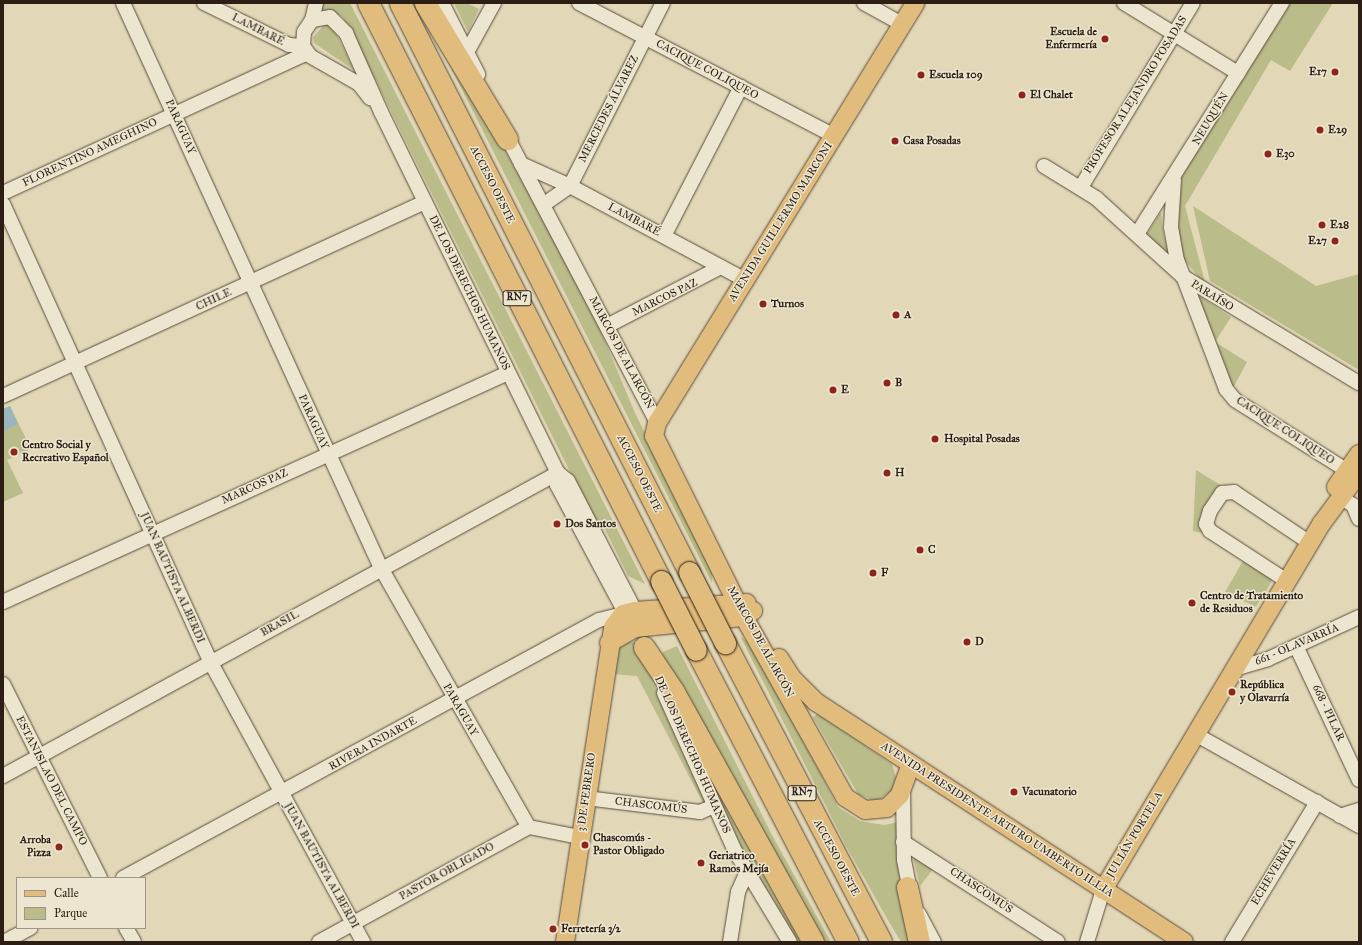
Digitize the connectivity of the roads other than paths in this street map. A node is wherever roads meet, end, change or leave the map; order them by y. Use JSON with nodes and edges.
{"nodes":[{"id":1,"x":124,"y":3,"type":"edge"},
{"id":2,"x":204,"y":3,"type":"edge"},
{"id":3,"x":316,"y":3,"type":"edge"},
{"id":4,"x":368,"y":3,"type":"edge"},
{"id":5,"x":400,"y":3,"type":"edge"},
{"id":6,"x":424,"y":3,"type":"edge"},
{"id":7,"x":442,"y":3,"type":"edge"},
{"id":8,"x":494,"y":3,"type":"edge"},
{"id":9,"x":579,"y":3,"type":"edge"},
{"id":10,"x":663,"y":3,"type":"edge"},
{"id":11,"x":864,"y":3,"type":"edge"},
{"id":12,"x":915,"y":3,"type":"edge"},
{"id":13,"x":1124,"y":3,"type":"edge"},
{"id":14,"x":1193,"y":3,"type":"edge"},
{"id":15,"x":1282,"y":3,"type":"edge"},
{"id":16,"x":312,"y":20,"type":"junction"},
{"id":17,"x":902,"y":24,"type":"junction"},
{"id":18,"x":1174,"y":33,"type":"junction"},
{"id":19,"x":646,"y":38,"type":"junction"},
{"id":20,"x":305,"y":50,"type":"junction"},
{"id":21,"x":467,"y":52,"type":"junction"},
{"id":22,"x":1238,"y":73,"type":"junction"},
{"id":23,"x":350,"y":79,"type":"joint"},
{"id":24,"x":741,"y":87,"type":"junction"},
{"id":25,"x":381,"y":112,"type":"junction"},
{"id":26,"x":174,"y":114,"type":"junction"},
{"id":27,"x":835,"y":136,"type":"junction"},
{"id":28,"x":507,"y":139,"type":"junction"},
{"id":29,"x":521,"y":164,"type":"junction"},
{"id":30,"x":1044,"y":166,"type":"dead end"},
{"id":31,"x":1174,"y":180,"type":"junction"},
{"id":32,"x":570,"y":186,"type":"junction"},
{"id":33,"x":1081,"y":187,"type":"junction"},
{"id":34,"x":3,"y":193,"type":"edge"},
{"id":35,"x":424,"y":202,"type":"junction"},
{"id":36,"x":3,"y":204,"type":"edge"},
{"id":37,"x":543,"y":205,"type":"junction"},
{"id":38,"x":1137,"y":234,"type":"junction"},
{"id":39,"x":664,"y":236,"type":"junction"},
{"id":40,"x":721,"y":267,"type":"junction"},
{"id":41,"x":1182,"y":276,"type":"junction"},
{"id":42,"x":745,"y":280,"type":"junction"},
{"id":43,"x":250,"y":284,"type":"junction"},
{"id":44,"x":607,"y":326,"type":"junction"},
{"id":45,"x":75,"y":364,"type":"junction"},
{"id":46,"x":508,"y":374,"type":"junction"},
{"id":47,"x":1359,"y":383,"type":"edge"},
{"id":48,"x":3,"y":396,"type":"edge"},
{"id":49,"x":657,"y":423,"type":"junction"},
{"id":50,"x":656,"y":443,"type":"joint"},
{"id":51,"x":328,"y":454,"type":"junction"},
{"id":52,"x":1359,"y":454,"type":"edge"},
{"id":53,"x":1353,"y":472,"type":"edge"},
{"id":54,"x":558,"y":473,"type":"junction"},
{"id":55,"x":1343,"y":499,"type":"junction"},
{"id":56,"x":1359,"y":519,"type":"edge"},
{"id":57,"x":1322,"y":522,"type":"junction"},
{"id":58,"x":152,"y":534,"type":"junction"},
{"id":59,"x":1310,"y":543,"type":"junction"},
{"id":60,"x":381,"y":568,"type":"junction"},
{"id":61,"x":1287,"y":581,"type":"junction"},
{"id":62,"x":3,"y":602,"type":"edge"},
{"id":63,"x":746,"y":608,"type":"junction"},
{"id":64,"x":631,"y":618,"type":"junction"},
{"id":65,"x":1359,"y":618,"type":"edge"},
{"id":66,"x":644,"y":646,"type":"junction"},
{"id":67,"x":1296,"y":646,"type":"junction"},
{"id":68,"x":211,"y":663,"type":"junction"},
{"id":69,"x":1234,"y":669,"type":"junction"},
{"id":70,"x":3,"y":684,"type":"edge"},
{"id":71,"x":810,"y":697,"type":"joint"},
{"id":72,"x":453,"y":700,"type":"junction"},
{"id":73,"x":1195,"y":734,"type":"junction"},
{"id":74,"x":37,"y":757,"type":"junction"},
{"id":75,"x":911,"y":764,"type":"junction"},
{"id":76,"x":3,"y":776,"type":"edge"},
{"id":77,"x":1359,"y":780,"type":"edge"},
{"id":78,"x":903,"y":789,"type":"junction"},
{"id":79,"x":282,"y":794,"type":"junction"},
{"id":80,"x":586,"y":798,"type":"junction"},
{"id":81,"x":1317,"y":802,"type":"junction"},
{"id":82,"x":714,"y":806,"type":"junction"},
{"id":83,"x":1359,"y":810,"type":"edge"},
{"id":84,"x":1340,"y":816,"type":"junction"},
{"id":85,"x":1359,"y":826,"type":"edge"},
{"id":86,"x":529,"y":828,"type":"junction"},
{"id":87,"x":580,"y":837,"type":"junction"},
{"id":88,"x":903,"y":842,"type":"junction"},
{"id":89,"x":747,"y":872,"type":"junction"},
{"id":90,"x":99,"y":877,"type":"edge"},
{"id":91,"x":125,"y":877,"type":"edge"},
{"id":92,"x":907,"y":887,"type":"junction"},
{"id":93,"x":1103,"y":890,"type":"junction"},
{"id":94,"x":353,"y":924,"type":"junction"},
{"id":95,"x":28,"y":929,"type":"edge"},
{"id":96,"x":127,"y":929,"type":"edge"},
{"id":97,"x":4,"y":942,"type":"edge"},
{"id":98,"x":134,"y":942,"type":"edge"},
{"id":99,"x":319,"y":942,"type":"edge"},
{"id":100,"x":363,"y":942,"type":"edge"},
{"id":101,"x":565,"y":942,"type":"edge"},
{"id":102,"x":730,"y":942,"type":"edge"},
{"id":103,"x":790,"y":942,"type":"edge"},
{"id":104,"x":813,"y":942,"type":"edge"},
{"id":105,"x":848,"y":942,"type":"edge"},
{"id":106,"x":881,"y":942,"type":"edge"},
{"id":107,"x":919,"y":942,"type":"edge"},
{"id":108,"x":934,"y":942,"type":"edge"},
{"id":109,"x":1058,"y":942,"type":"edge"},
{"id":110,"x":1088,"y":942,"type":"edge"},
{"id":111,"x":1184,"y":942,"type":"edge"},
{"id":112,"x":1232,"y":942,"type":"edge"}],
"edges":[{"from":1,"to":26,"type":"street","name":"PARAGUAY"},
{"from":2,"to":20,"type":"street","name":"LAMBARÉ"},
{"from":3,"to":16,"type":"street"},
{"from":4,"to":105,"type":"highway","number":"RN7","bridge":true},
{"from":5,"to":106,"type":"highway","name":"ACCESO OESTE","number":"RN7","bridge":true},
{"from":6,"to":28,"type":"highway"},
{"from":7,"to":21,"type":"street","name":"MARCOS DE ALARCÓN"},
{"from":8,"to":21,"type":"street"},
{"from":9,"to":19,"type":"street","name":"CACIQUE COLIQUEO"},
{"from":10,"to":19,"type":"street","name":"MERCEDES ÁLVAREZ"},
{"from":11,"to":17,"type":"street"},
{"from":12,"to":17,"type":"main road","name":"AVENIDA GUILLERMO MARCONI"},
{"from":13,"to":18,"type":"street"},
{"from":14,"to":18,"type":"street","name":"PROFESOR ALEJANDRO POSADAS"},
{"from":15,"to":22,"type":"street","name":"NEUQUÉN"},
{"from":16,"to":20,"type":"street"},
{"from":16,"to":25,"type":"street","name":"DE LOS DERECHOS HUMANOS"},
{"from":17,"to":27,"type":"main road","name":"AVENIDA GUILLERMO MARCONI"},
{"from":18,"to":22,"type":"street"},
{"from":18,"to":33,"type":"street","name":"PROFESOR ALEJANDRO POSADAS"},
{"from":19,"to":24,"type":"street","name":"CACIQUE COLIQUEO"},
{"from":19,"to":32,"type":"street","name":"MERCEDES ÁLVAREZ"},
{"from":20,"to":23,"type":"street","name":"LAMBARÉ"},
{"from":20,"to":26,"type":"street","name":"FLORENTINO AMEGHINO"},
{"from":21,"to":28,"type":"street","name":"MARCOS DE ALARCÓN"},
{"from":22,"to":31,"type":"street","name":"NEUQUÉN"},
{"from":23,"to":25,"type":"street","name":"DE LOS DERECHOS HUMANOS"},
{"from":24,"to":27,"type":"street","name":"CACIQUE COLIQUEO"},
{"from":24,"to":39,"type":"street"},
{"from":25,"to":35,"type":"street","name":"DE LOS DERECHOS HUMANOS"},
{"from":26,"to":34,"type":"street","name":"FLORENTINO AMEGHINO"},
{"from":26,"to":43,"type":"street","name":"PARAGUAY"},
{"from":27,"to":42,"type":"main road","name":"AVENIDA GUILLERMO MARCONI"},
{"from":28,"to":29,"type":"street","name":"MARCOS DE ALARCÓN"},
{"from":29,"to":32,"type":"street","name":"LAMBARÉ"},
{"from":29,"to":37,"type":"street","name":"MARCOS DE ALARCÓN"},
{"from":30,"to":33,"type":"street","name":"PARAÍSO"},
{"from":31,"to":38,"type":"street","name":"NEUQUÉN"},
{"from":31,"to":41,"type":"street","name":"CACIQUE COLIQUEO"},
{"from":32,"to":37,"type":"street","name":"MERCEDES ÁLVAREZ"},
{"from":32,"to":39,"type":"street","name":"LAMBARÉ"},
{"from":33,"to":38,"type":"street","name":"PARAÍSO"},
{"from":35,"to":43,"type":"street","name":"CHILE"},
{"from":35,"to":46,"type":"street","name":"DE LOS DERECHOS HUMANOS"},
{"from":36,"to":45,"type":"street","name":"JUAN BAUTISTA ALBERDI"},
{"from":37,"to":44,"type":"street","name":"MARCOS DE ALARCÓN"},
{"from":38,"to":41,"type":"street","name":"PARAÍSO"},
{"from":39,"to":40,"type":"street","name":"LAMBARÉ"},
{"from":40,"to":42,"type":"street","name":"LAMBARÉ"},
{"from":40,"to":44,"type":"street","name":"MARCOS PAZ"},
{"from":41,"to":47,"type":"street","name":"PARAÍSO"},
{"from":41,"to":53,"type":"street","name":"CACIQUE COLIQUEO"},
{"from":42,"to":49,"type":"main road","name":"AVENIDA GUILLERMO MARCONI"},
{"from":43,"to":45,"type":"street","name":"CHILE"},
{"from":43,"to":51,"type":"street","name":"PARAGUAY"},
{"from":44,"to":49,"type":"street","name":"MARCOS DE ALARCÓN"},
{"from":45,"to":48,"type":"street","name":"CHILE"},
{"from":45,"to":58,"type":"street","name":"JUAN BAUTISTA ALBERDI"},
{"from":46,"to":51,"type":"street","name":"MARCOS PAZ"},
{"from":46,"to":54,"type":"street","name":"DE LOS DERECHOS HUMANOS"},
{"from":49,"to":50,"type":"main road","name":"AVENIDA GUILLERMO MARCONI"},
{"from":49,"to":63,"type":"main road","name":"MARCOS DE ALARCÓN"},
{"from":50,"to":63,"type":"main road","name":"MARCOS DE ALARCÓN"},
{"from":51,"to":58,"type":"street","name":"MARCOS PAZ"},
{"from":51,"to":60,"type":"street","name":"PARAGUAY"},
{"from":52,"to":53,"type":"main road"},
{"from":53,"to":55,"type":"main road"},
{"from":53,"to":57,"type":"main road"},
{"from":54,"to":60,"type":"street","name":"BRASIL"},
{"from":54,"to":64,"type":"street","name":"DE LOS DERECHOS HUMANOS"},
{"from":55,"to":56,"type":"street"},
{"from":55,"to":57,"type":"main road"},
{"from":57,"to":59,"type":"main road","name":"JULIÁN PORTELA"},
{"from":58,"to":62,"type":"street","name":"MARCOS PAZ"},
{"from":58,"to":68,"type":"street","name":"JUAN BAUTISTA ALBERDI"},
{"from":59,"to":61,"type":"main road","name":"JULIÁN PORTELA"},
{"from":59,"to":61,"type":"street"},
{"from":60,"to":68,"type":"street","name":"BRASIL"},
{"from":60,"to":72,"type":"street","name":"PARAGUAY"},
{"from":61,"to":69,"type":"main road","name":"JULIÁN PORTELA"},
{"from":63,"to":64,"type":"main road","name":"3 DE FEBRERO"},
{"from":63,"to":71,"type":"main road","name":"MARCOS DE ALARCÓN"},
{"from":63,"to":78,"type":"main road","name":"MARCOS DE ALARCÓN"},
{"from":64,"to":66,"type":"street","name":"DE LOS DERECHOS HUMANOS"},
{"from":64,"to":72,"type":"street","name":"RIVERA INDARTE"},
{"from":64,"to":80,"type":"main road","name":"3 DE FEBRERO"},
{"from":65,"to":67,"type":"street","name":"661 - OLAVARRÍA"},
{"from":66,"to":82,"type":"street","name":"DE LOS DERECHOS HUMANOS"},
{"from":66,"to":104,"type":"highway"},
{"from":67,"to":69,"type":"street","name":"661 - OLAVARRÍA"},
{"from":67,"to":77,"type":"street","name":"668 - PILAR"},
{"from":68,"to":74,"type":"street","name":"BRASIL"},
{"from":68,"to":79,"type":"street","name":"JUAN BAUTISTA ALBERDI"},
{"from":69,"to":73,"type":"main road","name":"JULIÁN PORTELA"},
{"from":70,"to":74,"type":"street","name":"ESTANISLAO DEL CAMPO"},
{"from":71,"to":75,"type":"main road","name":"AVENIDA PRESIDENTE ARTURO UMBERTO ILLIA"},
{"from":72,"to":79,"type":"street","name":"RIVERA INDARTE"},
{"from":72,"to":86,"type":"street","name":"PARAGUAY"},
{"from":73,"to":81,"type":"street"},
{"from":73,"to":93,"type":"main road","name":"JULIÁN PORTELA"},
{"from":74,"to":76,"type":"street","name":"BRASIL"},
{"from":74,"to":90,"type":"street","name":"ESTANISLAO DEL CAMPO"},
{"from":75,"to":78,"type":"main road","name":"MARCOS DE ALARCÓN"},
{"from":75,"to":93,"type":"main road","name":"AVENIDA PRESIDENTE ARTURO UMBERTO ILLIA"},
{"from":78,"to":88,"type":"street","name":"MARCOS DE ALARCÓN"},
{"from":79,"to":91,"type":"street","name":"RIVERA INDARTE"},
{"from":79,"to":94,"type":"street","name":"JUAN BAUTISTA ALBERDI"},
{"from":80,"to":82,"type":"street","name":"CHASCOMÚS"},
{"from":80,"to":87,"type":"main road","name":"3 DE FEBRERO"},
{"from":81,"to":84,"type":"street"},
{"from":81,"to":112,"type":"street","name":"ECHEVERRÍA"},
{"from":82,"to":89,"type":"street","name":"DE LOS DERECHOS HUMANOS"},
{"from":83,"to":84,"type":"street"},
{"from":84,"to":85,"type":"street"},
{"from":86,"to":87,"type":"street"},
{"from":86,"to":94,"type":"street","name":"PASTOR OBLIGADO"},
{"from":87,"to":101,"type":"main road","name":"3 DE FEBRERO"},
{"from":88,"to":92,"type":"street","name":"MARCOS DE ALARCÓN"},
{"from":88,"to":109,"type":"street","name":"CHASCOMÚS"},
{"from":89,"to":102,"type":"street"},
{"from":89,"to":103,"type":"street","name":"DE LOS DERECHOS HUMANOS"},
{"from":92,"to":107,"type":"highway"},
{"from":92,"to":108,"type":"street","name":"MARCOS DE ALARCÓN"},
{"from":93,"to":110,"type":"street","name":"JULIÁN PORTELA"},
{"from":93,"to":111,"type":"main road","name":"AVENIDA PRESIDENTE ARTURO UMBERTO ILLIA"},
{"from":94,"to":99,"type":"street","name":"PASTOR OBLIGADO"},
{"from":94,"to":100,"type":"street","name":"JUAN BAUTISTA ALBERDI"},
{"from":95,"to":97,"type":"street"},
{"from":96,"to":98,"type":"street"}]}
